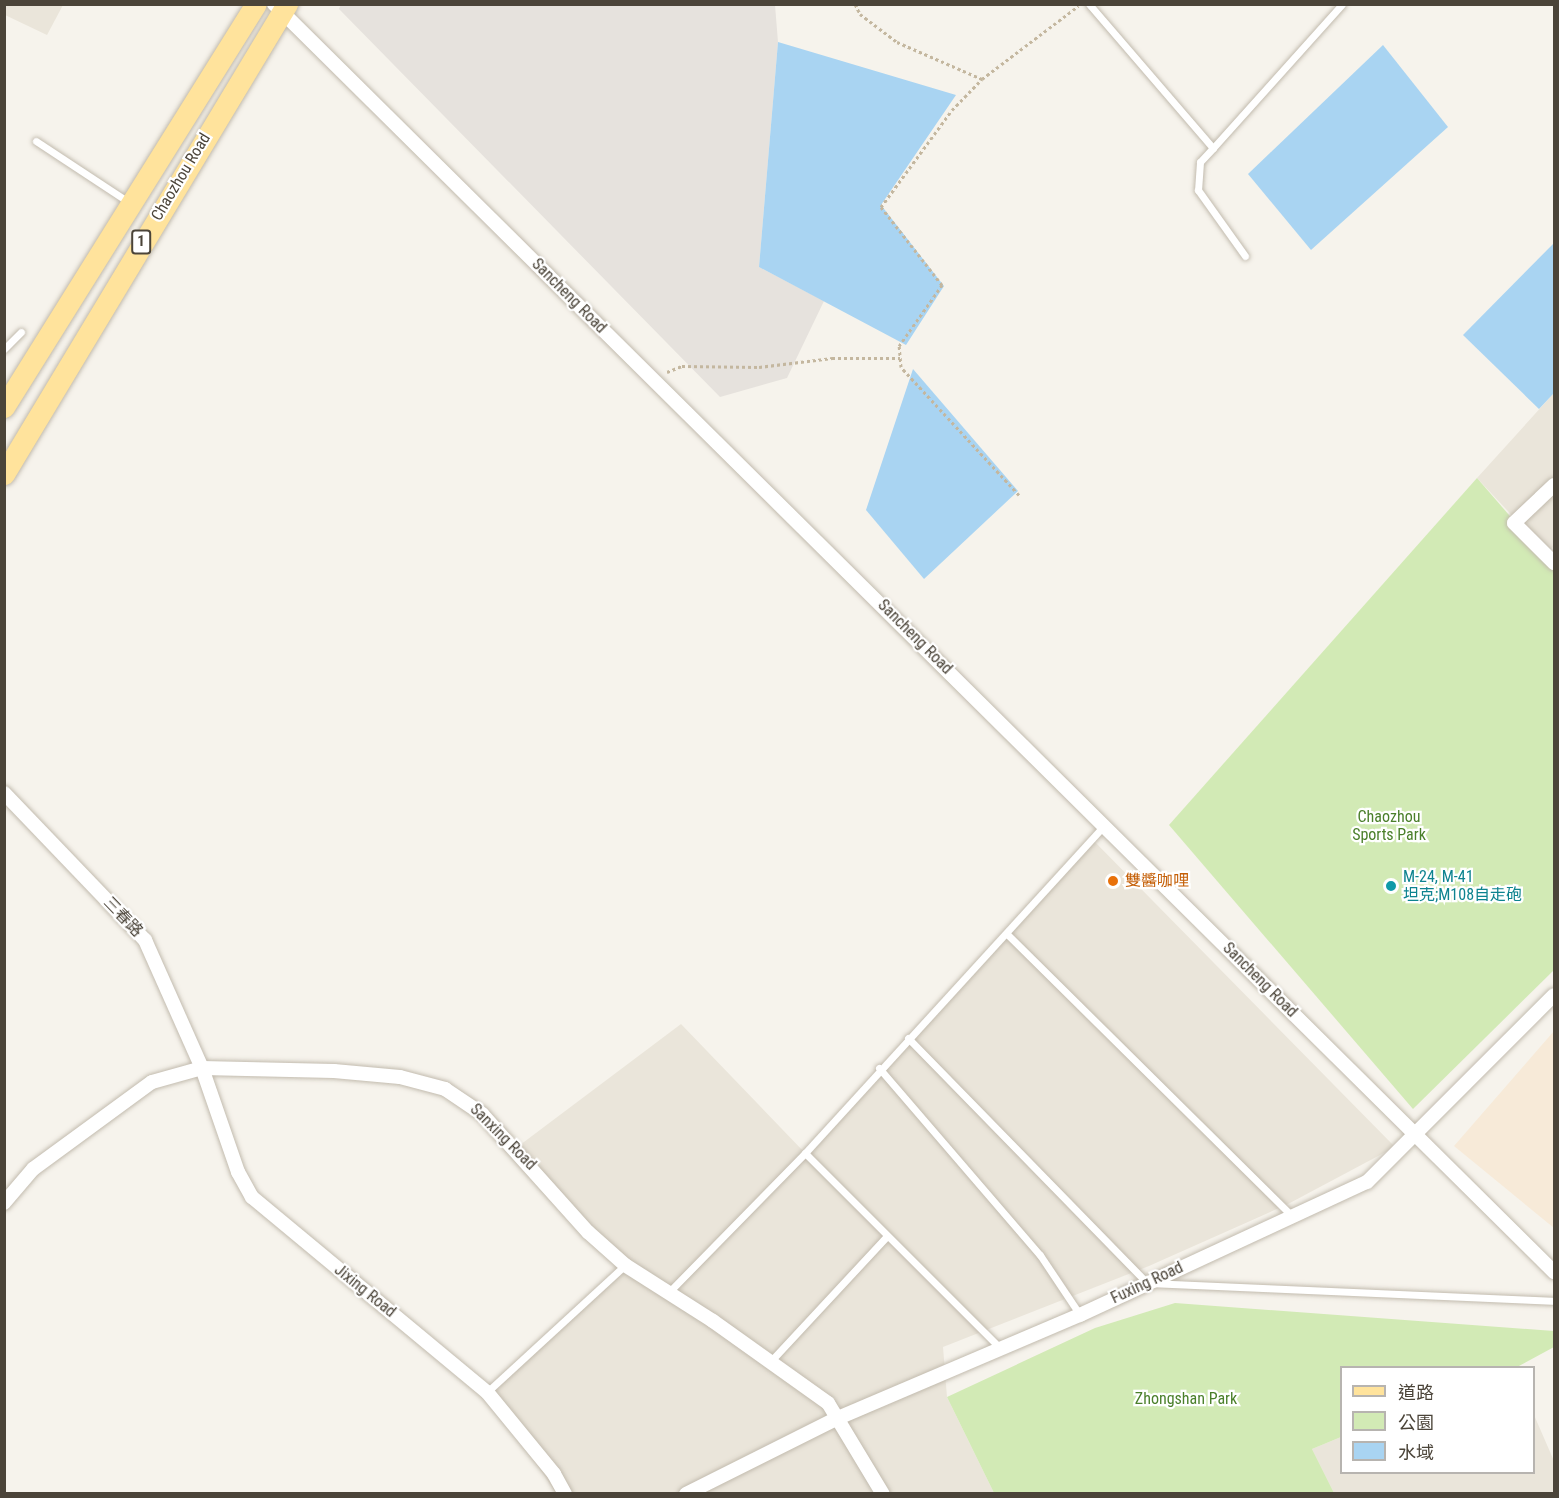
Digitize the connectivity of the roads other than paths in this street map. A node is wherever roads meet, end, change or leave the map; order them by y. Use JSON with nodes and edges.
{"nodes":[{"id":1,"x":256,"y":4,"type":"edge"},
{"id":2,"x":1089,"y":4,"type":"edge"},
{"id":3,"x":1341,"y":4,"type":"edge"},
{"id":4,"x":281,"y":7,"type":"edge"},
{"id":5,"x":36,"y":141,"type":"dead end"},
{"id":6,"x":1213,"y":148,"type":"junction"},
{"id":7,"x":132,"y":204,"type":"junction"},
{"id":8,"x":1245,"y":256,"type":"dead end"},
{"id":9,"x":21,"y":332,"type":"dead end"},
{"id":10,"x":4,"y":349,"type":"edge"},
{"id":11,"x":4,"y":407,"type":"edge"},
{"id":12,"x":4,"y":474,"type":"edge"},
{"id":13,"x":1554,"y":485,"type":"edge"},
{"id":14,"x":1554,"y":563,"type":"edge"},
{"id":15,"x":4,"y":793,"type":"edge"},
{"id":16,"x":1105,"y":825,"type":"junction"},
{"id":17,"x":1007,"y":934,"type":"junction"},
{"id":18,"x":1554,"y":995,"type":"edge"},
{"id":19,"x":908,"y":1038,"type":"junction"},
{"id":20,"x":201,"y":1068,"type":"junction"},
{"id":21,"x":879,"y":1068,"type":"junction"},
{"id":22,"x":1415,"y":1134,"type":"junction"},
{"id":23,"x":806,"y":1153,"type":"junction"},
{"id":24,"x":4,"y":1203,"type":"edge"},
{"id":25,"x":1292,"y":1216,"type":"junction"},
{"id":26,"x":886,"y":1237,"type":"junction"},
{"id":27,"x":625,"y":1265,"type":"junction"},
{"id":28,"x":1554,"y":1272,"type":"edge"},
{"id":29,"x":1147,"y":1283,"type":"junction"},
{"id":30,"x":667,"y":1294,"type":"junction"},
{"id":31,"x":1554,"y":1301,"type":"edge"},
{"id":32,"x":1080,"y":1315,"type":"junction"},
{"id":33,"x":998,"y":1346,"type":"junction"},
{"id":34,"x":769,"y":1363,"type":"junction"},
{"id":35,"x":487,"y":1392,"type":"junction"},
{"id":36,"x":838,"y":1418,"type":"junction"},
{"id":37,"x":565,"y":1494,"type":"edge"},
{"id":38,"x":686,"y":1494,"type":"edge"},
{"id":39,"x":883,"y":1494,"type":"edge"}],
"edges":[{"from":1,"to":7,"type":"main road","name":"Chaozhou Road","number":"1"},
{"from":2,"to":6,"type":"lane"},
{"from":3,"to":6,"type":"lane"},
{"from":4,"to":12,"type":"main road","name":"Chaozhou Road","number":"1"},
{"from":4,"to":16,"type":"street","name":"Sancheng Road"},
{"from":5,"to":7,"type":"lane"},
{"from":6,"to":8,"type":"lane"},
{"from":7,"to":11,"type":"main road","name":"Chaozhou Road","number":"1"},
{"from":9,"to":10,"type":"lane"},
{"from":13,"to":14,"type":"street"},
{"from":15,"to":20,"type":"street","name":"三春路"},
{"from":16,"to":17,"type":"lane"},
{"from":16,"to":22,"type":"street","name":"Sancheng Road"},
{"from":17,"to":19,"type":"lane"},
{"from":17,"to":25,"type":"lane"},
{"from":18,"to":22,"type":"street","name":"Fuxing Road"},
{"from":19,"to":21,"type":"lane"},
{"from":19,"to":29,"type":"lane"},
{"from":20,"to":24,"type":"street","name":"Sanxing Road"},
{"from":20,"to":27,"type":"street","name":"Sanxing Road"},
{"from":20,"to":35,"type":"street","name":"Jixing Road"},
{"from":21,"to":23,"type":"lane"},
{"from":21,"to":32,"type":"lane"},
{"from":22,"to":25,"type":"street","name":"Fuxing Road"},
{"from":22,"to":28,"type":"street","name":"Sancheng Road"},
{"from":23,"to":26,"type":"lane"},
{"from":23,"to":30,"type":"lane"},
{"from":25,"to":29,"type":"street","name":"Fuxing Road"},
{"from":26,"to":33,"type":"lane"},
{"from":26,"to":34,"type":"lane"},
{"from":27,"to":30,"type":"street","name":"Sanxing Road"},
{"from":27,"to":35,"type":"lane"},
{"from":29,"to":31,"type":"lane"},
{"from":29,"to":32,"type":"street","name":"Fuxing Road"},
{"from":30,"to":34,"type":"street","name":"Sanxing Road"},
{"from":32,"to":33,"type":"street","name":"Fuxing Road"},
{"from":33,"to":36,"type":"street","name":"Fuxing Road"},
{"from":34,"to":36,"type":"street","name":"Sanxing Road"},
{"from":35,"to":37,"type":"street","name":"Jixing Road"},
{"from":36,"to":38,"type":"street","name":"Fuxing Road"},
{"from":36,"to":39,"type":"street","name":"Sanxing Road"}]}
